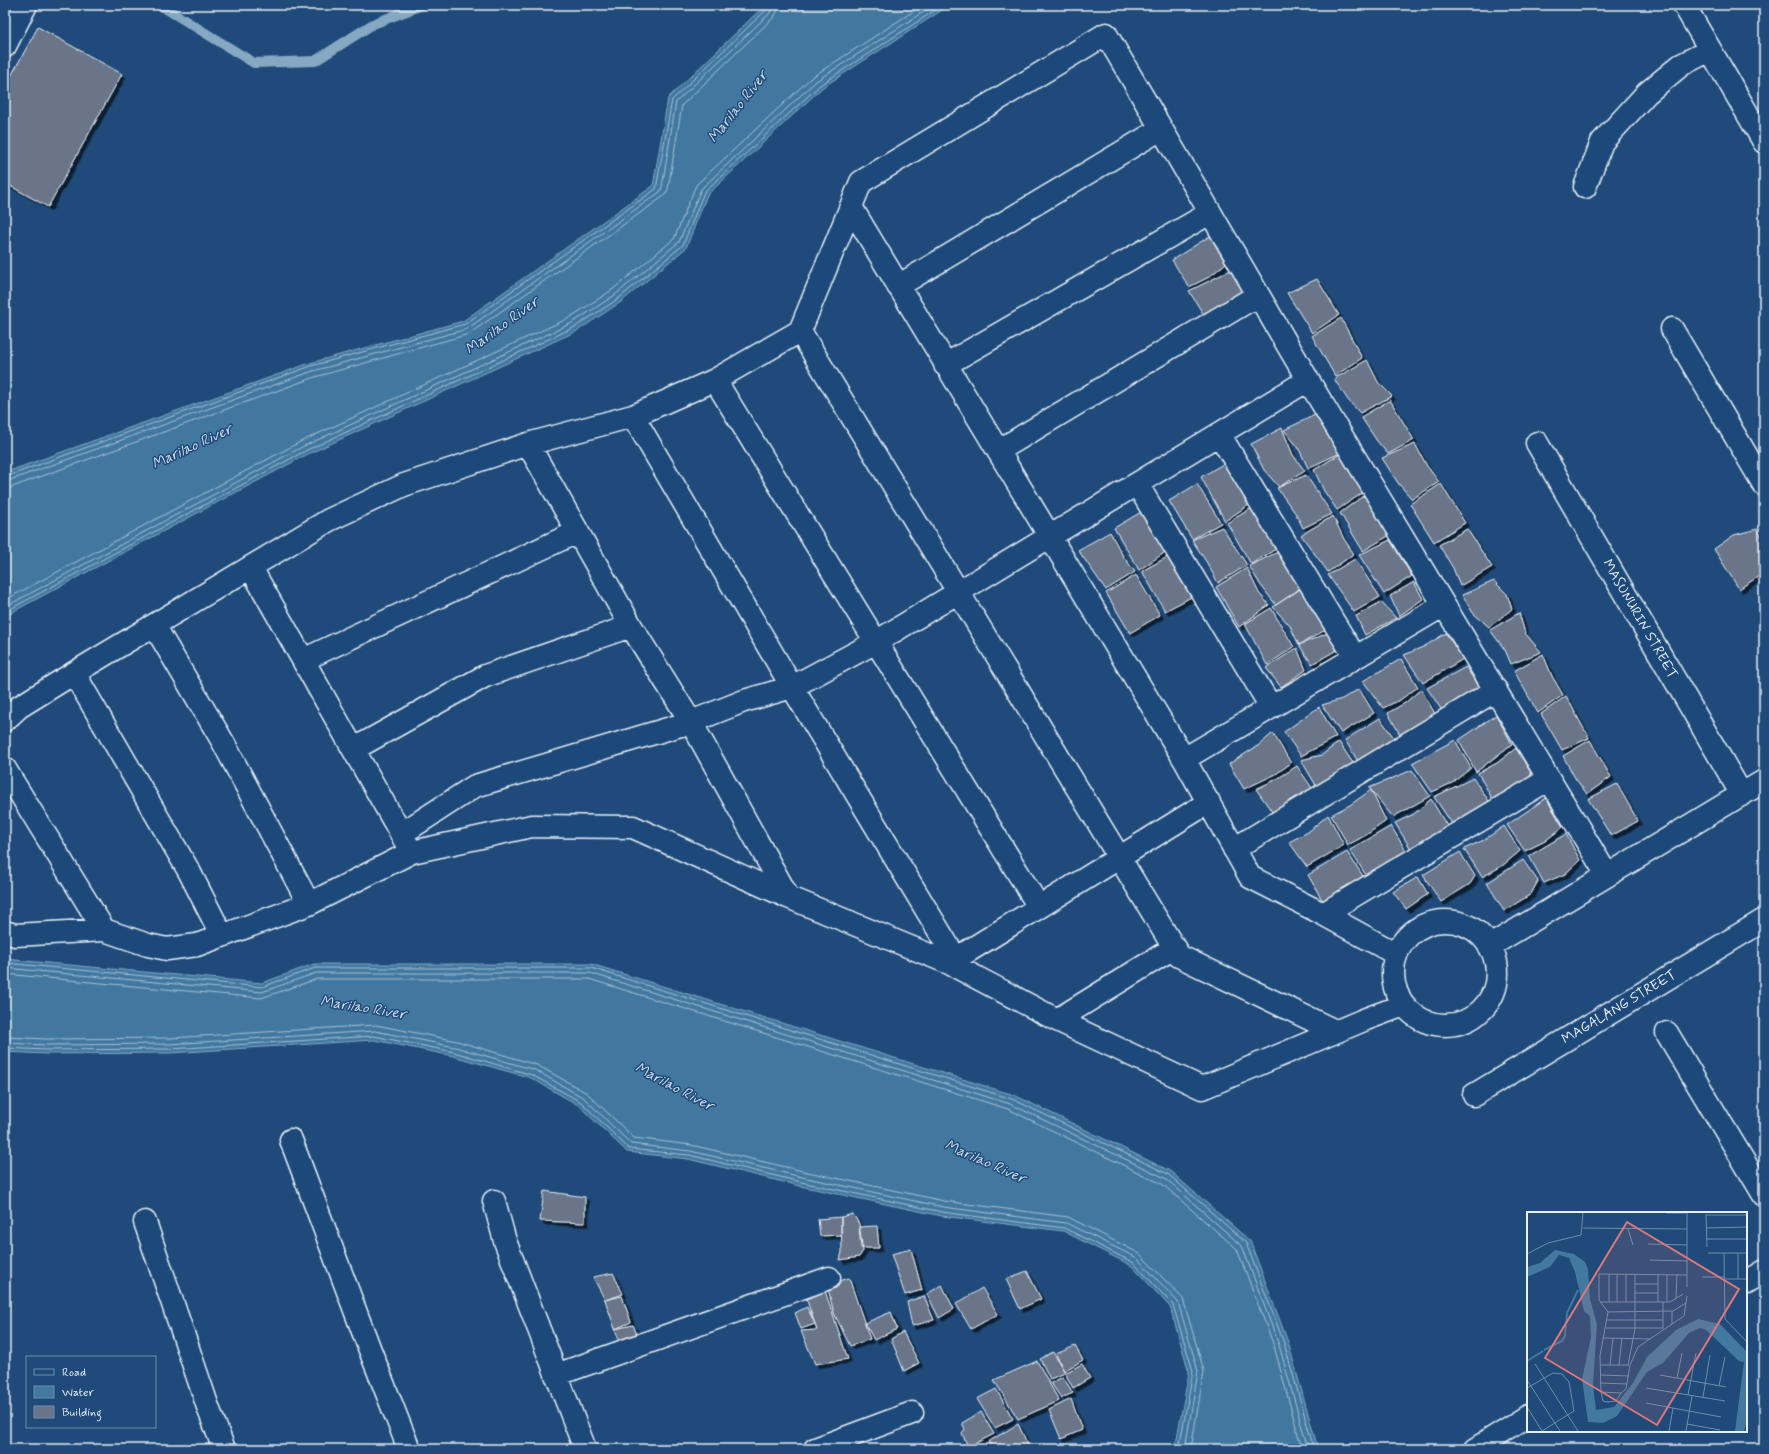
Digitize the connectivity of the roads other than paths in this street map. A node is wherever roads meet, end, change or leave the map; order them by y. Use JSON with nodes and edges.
{"nodes":[{"id":1,"x":26,"y":5,"type":"edge"},
{"id":2,"x":1684,"y":5,"type":"edge"},
{"id":3,"x":5,"y":46,"type":"edge"},
{"id":4,"x":1710,"y":50,"type":"junction"},
{"id":5,"x":1161,"y":129,"type":"junction"},
{"id":6,"x":1764,"y":142,"type":"edge"},
{"id":7,"x":1585,"y":187,"type":"dead end"},
{"id":8,"x":851,"y":207,"type":"junction"},
{"id":9,"x":1210,"y":213,"type":"junction"},
{"id":10,"x":898,"y":286,"type":"junction"},
{"id":11,"x":1258,"y":295,"type":"junction"},
{"id":12,"x":1672,"y":329,"type":"dead end"},
{"id":13,"x":800,"y":331,"type":"junction"},
{"id":14,"x":946,"y":365,"type":"junction"},
{"id":15,"x":715,"y":380,"type":"junction"},
{"id":16,"x":1308,"y":380,"type":"junction"},
{"id":17,"x":633,"y":416,"type":"junction"},
{"id":18,"x":1219,"y":434,"type":"junction"},
{"id":19,"x":1538,"y":442,"type":"dead end"},
{"id":20,"x":528,"y":444,"type":"junction"},
{"id":21,"x":998,"y":451,"type":"junction"},
{"id":22,"x":1136,"y":484,"type":"junction"},
{"id":23,"x":1764,"y":485,"type":"edge"},
{"id":24,"x":577,"y":532,"type":"junction"},
{"id":25,"x":1050,"y":536,"type":"junction"},
{"id":26,"x":251,"y":568,"type":"junction"},
{"id":27,"x":959,"y":592,"type":"junction"},
{"id":28,"x":1444,"y":606,"type":"junction"},
{"id":29,"x":154,"y":625,"type":"junction"},
{"id":30,"x":631,"y":626,"type":"junction"},
{"id":31,"x":876,"y":642,"type":"junction"},
{"id":32,"x":1355,"y":657,"type":"junction"},
{"id":33,"x":303,"y":660,"type":"junction"},
{"id":34,"x":74,"y":673,"type":"junction"},
{"id":35,"x":792,"y":687,"type":"junction"},
{"id":36,"x":1496,"y":690,"type":"junction"},
{"id":37,"x":1271,"y":707,"type":"junction"},
{"id":38,"x":5,"y":720,"type":"edge"},
{"id":39,"x":691,"y":722,"type":"junction"},
{"id":40,"x":354,"y":749,"type":"junction"},
{"id":41,"x":1184,"y":758,"type":"junction"},
{"id":42,"x":5,"y":769,"type":"edge"},
{"id":43,"x":1549,"y":779,"type":"junction"},
{"id":44,"x":1764,"y":782,"type":"edge"},
{"id":45,"x":1742,"y":795,"type":"junction"},
{"id":46,"x":1208,"y":802,"type":"junction"},
{"id":47,"x":406,"y":843,"type":"junction"},
{"id":48,"x":1234,"y":849,"type":"junction"},
{"id":49,"x":1120,"y":857,"type":"junction"},
{"id":50,"x":1607,"y":876,"type":"junction"},
{"id":51,"x":788,"y":897,"type":"junction"},
{"id":52,"x":309,"y":904,"type":"junction"},
{"id":53,"x":1039,"y":907,"type":"junction"},
{"id":54,"x":1323,"y":914,"type":"junction"},
{"id":55,"x":1764,"y":920,"type":"edge"},
{"id":56,"x":104,"y":930,"type":"junction"},
{"id":57,"x":5,"y":932,"type":"edge"},
{"id":58,"x":222,"y":936,"type":"junction"},
{"id":59,"x":1490,"y":946,"type":"junction"},
{"id":60,"x":1175,"y":947,"type":"junction"},
{"id":61,"x":1396,"y":954,"type":"junction"},
{"id":62,"x":953,"y":961,"type":"junction"},
{"id":63,"x":1404,"y":1005,"type":"junction"},
{"id":64,"x":1057,"y":1020,"type":"junction"},
{"id":65,"x":1335,"y":1032,"type":"junction"},
{"id":66,"x":1667,"y":1033,"type":"dead end"},
{"id":67,"x":1474,"y":1095,"type":"dead end"},
{"id":68,"x":291,"y":1140,"type":"dead end"},
{"id":69,"x":1764,"y":1195,"type":"edge"},
{"id":70,"x":494,"y":1201,"type":"dead end"},
{"id":71,"x":145,"y":1222,"type":"dead end"},
{"id":72,"x":1764,"y":1271,"type":"edge"},
{"id":73,"x":829,"y":1278,"type":"dead end"},
{"id":74,"x":1747,"y":1281,"type":"edge"},
{"id":75,"x":556,"y":1375,"type":"junction"},
{"id":76,"x":912,"y":1413,"type":"dead end"},
{"id":77,"x":1527,"y":1417,"type":"edge"},
{"id":78,"x":224,"y":1449,"type":"edge"},
{"id":79,"x":409,"y":1449,"type":"edge"},
{"id":80,"x":585,"y":1449,"type":"edge"},
{"id":81,"x":815,"y":1449,"type":"edge"},
{"id":82,"x":1475,"y":1449,"type":"edge"}],
"edges":[{"from":1,"to":3,"type":"street"},
{"from":2,"to":4,"type":"street"},
{"from":4,"to":6,"type":"street"},
{"from":4,"to":7,"type":"street"},
{"from":5,"to":8,"type":"street"},
{"from":5,"to":9,"type":"street"},
{"from":5,"to":10,"type":"street"},
{"from":8,"to":10,"type":"street"},
{"from":8,"to":13,"type":"street"},
{"from":9,"to":11,"type":"street"},
{"from":9,"to":14,"type":"street"},
{"from":10,"to":14,"type":"street"},
{"from":11,"to":16,"type":"street"},
{"from":11,"to":21,"type":"street"},
{"from":12,"to":23,"type":"street"},
{"from":13,"to":15,"type":"street"},
{"from":13,"to":27,"type":"street"},
{"from":14,"to":21,"type":"street"},
{"from":15,"to":17,"type":"street"},
{"from":15,"to":31,"type":"street"},
{"from":16,"to":18,"type":"street"},
{"from":16,"to":28,"type":"street"},
{"from":17,"to":20,"type":"street"},
{"from":17,"to":35,"type":"street"},
{"from":18,"to":22,"type":"street"},
{"from":18,"to":32,"type":"street"},
{"from":19,"to":45,"type":"street","name":"MASUNURIN STREET"},
{"from":20,"to":24,"type":"street"},
{"from":20,"to":26,"type":"street"},
{"from":21,"to":25,"type":"street"},
{"from":22,"to":25,"type":"street"},
{"from":22,"to":37,"type":"street"},
{"from":24,"to":30,"type":"street"},
{"from":24,"to":33,"type":"street"},
{"from":25,"to":27,"type":"street"},
{"from":25,"to":41,"type":"street"},
{"from":26,"to":29,"type":"street"},
{"from":26,"to":33,"type":"street"},
{"from":27,"to":31,"type":"street"},
{"from":27,"to":49,"type":"street"},
{"from":28,"to":32,"type":"street"},
{"from":28,"to":36,"type":"street"},
{"from":29,"to":34,"type":"street"},
{"from":29,"to":52,"type":"street"},
{"from":30,"to":39,"type":"street"},
{"from":30,"to":40,"type":"street"},
{"from":31,"to":35,"type":"street"},
{"from":31,"to":53,"type":"street"},
{"from":32,"to":37,"type":"street"},
{"from":33,"to":40,"type":"street"},
{"from":34,"to":38,"type":"street"},
{"from":34,"to":58,"type":"street"},
{"from":35,"to":39,"type":"street"},
{"from":35,"to":62,"type":"street"},
{"from":36,"to":43,"type":"street"},
{"from":36,"to":48,"type":"street"},
{"from":37,"to":41,"type":"street"},
{"from":39,"to":47,"type":"street"},
{"from":39,"to":51,"type":"street"},
{"from":40,"to":47,"type":"street"},
{"from":41,"to":46,"type":"street"},
{"from":42,"to":56,"type":"street"},
{"from":43,"to":50,"type":"street"},
{"from":43,"to":54,"type":"street"},
{"from":44,"to":45,"type":"street"},
{"from":45,"to":50,"type":"street"},
{"from":46,"to":48,"type":"street"},
{"from":46,"to":49,"type":"street"},
{"from":47,"to":51,"type":"street"},
{"from":47,"to":52,"type":"street"},
{"from":48,"to":54,"type":"street"},
{"from":49,"to":53,"type":"street"},
{"from":49,"to":60,"type":"street"},
{"from":50,"to":59,"type":"street"},
{"from":51,"to":62,"type":"street"},
{"from":52,"to":58,"type":"street"},
{"from":53,"to":62,"type":"street"},
{"from":54,"to":61,"type":"street"},
{"from":55,"to":67,"type":"street","name":"MAGALANG STREET"},
{"from":56,"to":57,"type":"street"},
{"from":56,"to":58,"type":"street"},
{"from":59,"to":61,"type":"street"},
{"from":59,"to":63,"type":"street"},
{"from":60,"to":64,"type":"street"},
{"from":60,"to":65,"type":"street"},
{"from":61,"to":63,"type":"street"},
{"from":62,"to":64,"type":"street"},
{"from":63,"to":65,"type":"street"},
{"from":64,"to":65,"type":"street"},
{"from":66,"to":69,"type":"street"},
{"from":68,"to":79,"type":"street"},
{"from":70,"to":75,"type":"street"},
{"from":71,"to":78,"type":"street"},
{"from":72,"to":74,"type":"street"},
{"from":73,"to":75,"type":"street"},
{"from":75,"to":80,"type":"street"},
{"from":76,"to":81,"type":"street"},
{"from":77,"to":82,"type":"street"}]}
